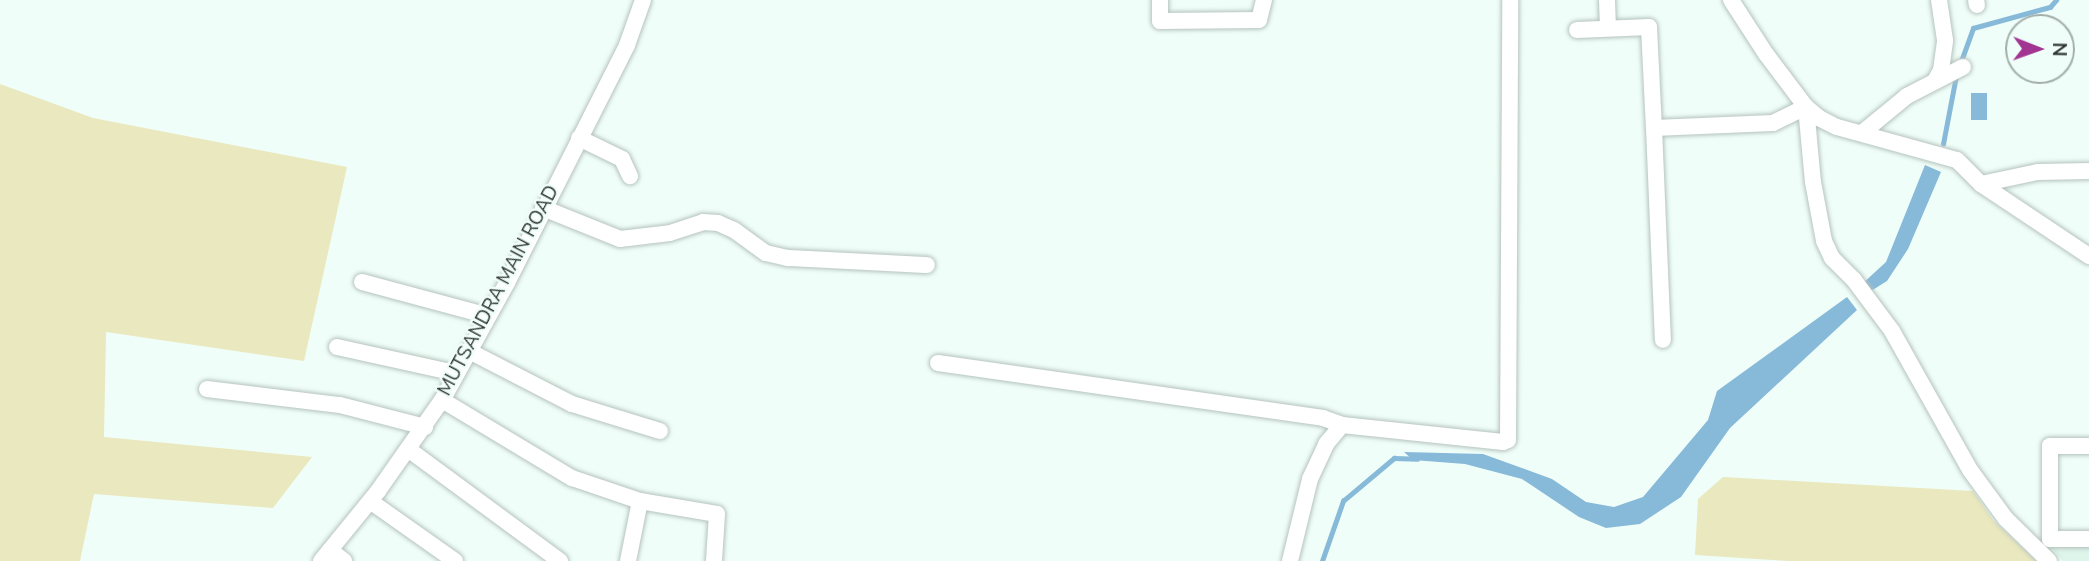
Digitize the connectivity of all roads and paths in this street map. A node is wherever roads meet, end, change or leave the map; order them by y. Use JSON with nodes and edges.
{"nodes":[{"id":1,"x":643,"y":0,"type":"edge"},
{"id":2,"x":1160,"y":0,"type":"edge"},
{"id":3,"x":1264,"y":0,"type":"edge"},
{"id":4,"x":1510,"y":0,"type":"edge"},
{"id":5,"x":1607,"y":0,"type":"edge"},
{"id":6,"x":1731,"y":0,"type":"edge"},
{"id":7,"x":1939,"y":0,"type":"edge"},
{"id":8,"x":1608,"y":28,"type":"junction"},
{"id":9,"x":1577,"y":30,"type":"dead end"},
{"id":10,"x":1957,"y":69,"type":"dead end"},
{"id":11,"x":1935,"y":81,"type":"junction"},
{"id":12,"x":1806,"y":107,"type":"junction"},
{"id":13,"x":1654,"y":128,"type":"junction"},
{"id":14,"x":1862,"y":133,"type":"junction"},
{"id":15,"x":579,"y":138,"type":"junction"},
{"id":16,"x":2089,"y":171,"type":"edge"},
{"id":17,"x":630,"y":176,"type":"dead end"},
{"id":18,"x":1981,"y":184,"type":"junction"},
{"id":19,"x":542,"y":208,"type":"junction"},
{"id":20,"x":2089,"y":256,"type":"edge"},
{"id":21,"x":927,"y":265,"type":"dead end"},
{"id":22,"x":362,"y":282,"type":"dead end"},
{"id":23,"x":489,"y":316,"type":"junction"},
{"id":24,"x":1663,"y":340,"type":"dead end"},
{"id":25,"x":337,"y":347,"type":"dead end"},
{"id":26,"x":470,"y":351,"type":"junction"},
{"id":27,"x":939,"y":363,"type":"dead end"},
{"id":28,"x":456,"y":373,"type":"junction"},
{"id":29,"x":207,"y":390,"type":"dead end"},
{"id":30,"x":442,"y":400,"type":"junction"},
{"id":31,"x":1342,"y":425,"type":"junction"},
{"id":32,"x":425,"y":428,"type":"junction"},
{"id":33,"x":660,"y":431,"type":"dead end"},
{"id":34,"x":2089,"y":446,"type":"edge"},
{"id":35,"x":408,"y":449,"type":"junction"},
{"id":36,"x":370,"y":501,"type":"junction"},
{"id":37,"x":640,"y":501,"type":"junction"},
{"id":38,"x":2089,"y":539,"type":"edge"},
{"id":39,"x":326,"y":556,"type":"edge"},
{"id":40,"x":344,"y":561,"type":"edge"},
{"id":41,"x":455,"y":561,"type":"edge"},
{"id":42,"x":560,"y":561,"type":"edge"},
{"id":43,"x":628,"y":561,"type":"edge"},
{"id":44,"x":713,"y":561,"type":"edge"},
{"id":45,"x":1290,"y":561,"type":"edge"},
{"id":46,"x":2049,"y":561,"type":"edge"}],
"edges":[{"from":1,"to":15,"type":"street","name":"MUTSANDRA MAIN ROAD"},
{"from":2,"to":3,"type":"street"},
{"from":4,"to":31,"type":"street"},
{"from":5,"to":8,"type":"street"},
{"from":6,"to":12,"type":"street"},
{"from":7,"to":11,"type":"street"},
{"from":8,"to":9,"type":"street"},
{"from":8,"to":13,"type":"street"},
{"from":10,"to":11,"type":"street"},
{"from":11,"to":14,"type":"street"},
{"from":12,"to":13,"type":"street"},
{"from":12,"to":14,"type":"street"},
{"from":12,"to":46,"type":"street"},
{"from":13,"to":24,"type":"street"},
{"from":14,"to":18,"type":"street"},
{"from":15,"to":17,"type":"street"},
{"from":15,"to":19,"type":"street","name":"MUTSANDRA MAIN ROAD"},
{"from":16,"to":18,"type":"street"},
{"from":18,"to":20,"type":"street"},
{"from":19,"to":21,"type":"street"},
{"from":19,"to":23,"type":"street","name":"MUTSANDRA MAIN ROAD"},
{"from":22,"to":23,"type":"street"},
{"from":23,"to":26,"type":"street","name":"MUTSANDRA MAIN ROAD"},
{"from":25,"to":28,"type":"street"},
{"from":26,"to":28,"type":"street","name":"MUTSANDRA MAIN ROAD"},
{"from":26,"to":33,"type":"street"},
{"from":27,"to":31,"type":"street"},
{"from":28,"to":30,"type":"street","name":"MUTSANDRA MAIN ROAD"},
{"from":29,"to":32,"type":"street"},
{"from":30,"to":32,"type":"street","name":"MUTSANDRA MAIN ROAD"},
{"from":30,"to":37,"type":"street"},
{"from":31,"to":45,"type":"street"},
{"from":32,"to":35,"type":"street","name":"MUTSANDRA MAIN ROAD"},
{"from":34,"to":38,"type":"street"},
{"from":35,"to":36,"type":"street","name":"MUTSANDRA MAIN ROAD"},
{"from":35,"to":42,"type":"street"},
{"from":36,"to":39,"type":"street","name":"MUTSANDRA MAIN ROAD"},
{"from":36,"to":41,"type":"street"},
{"from":37,"to":43,"type":"street"},
{"from":37,"to":44,"type":"street"},
{"from":39,"to":40,"type":"street"}]}
